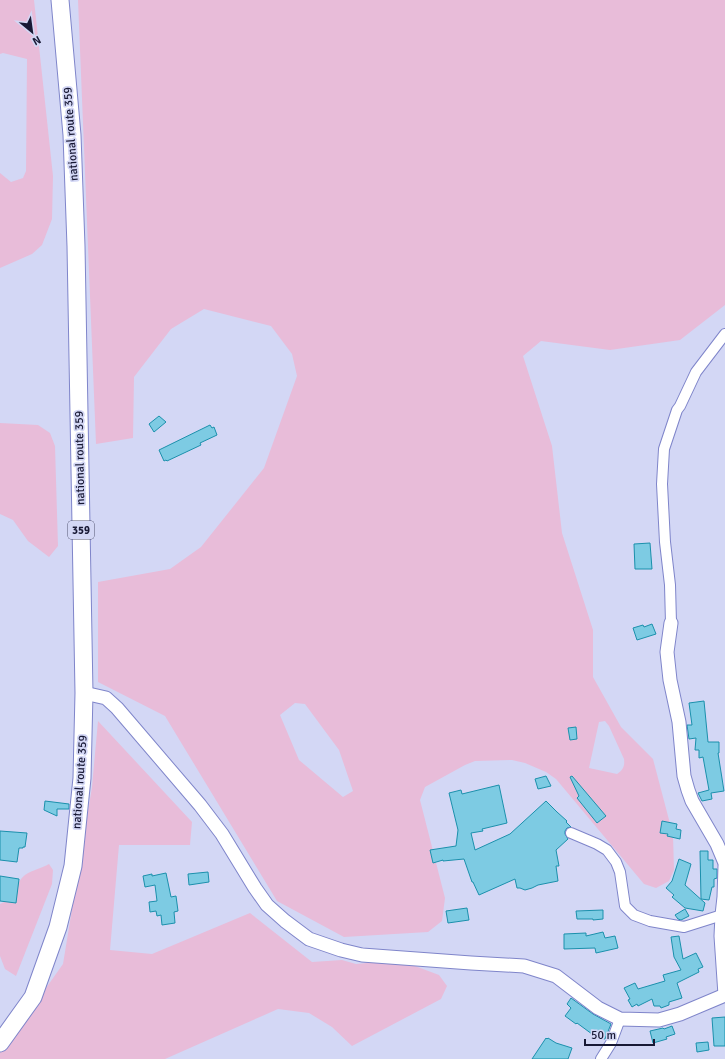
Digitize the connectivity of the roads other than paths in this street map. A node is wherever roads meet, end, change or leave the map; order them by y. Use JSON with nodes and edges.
{"nodes":[{"id":1,"x":60,"y":0,"type":"edge"},
{"id":2,"x":725,"y":334,"type":"edge"},
{"id":3,"x":671,"y":623,"type":"joint"},
{"id":4,"x":84,"y":694,"type":"junction"},
{"id":5,"x":571,"y":833,"type":"dead end"},
{"id":6,"x":725,"y":864,"type":"edge"},
{"id":7,"x":722,"y":915,"type":"junction"},
{"id":8,"x":725,"y":995,"type":"edge"},
{"id":9,"x":620,"y":1019,"type":"junction"},
{"id":10,"x":0,"y":1043,"type":"edge"},
{"id":11,"x":601,"y":1059,"type":"edge"}],
"edges":[{"from":1,"to":4,"type":"highway","name":"national route 359","number":"359"},
{"from":2,"to":3,"type":"street"},
{"from":3,"to":6,"type":"street"},
{"from":4,"to":9,"type":"street"},
{"from":4,"to":10,"type":"highway","name":"national route 359","number":"359"},
{"from":5,"to":7,"type":"street"},
{"from":6,"to":7,"type":"street"},
{"from":7,"to":8,"type":"street"},
{"from":8,"to":9,"type":"street"},
{"from":9,"to":11,"type":"street"}]}
